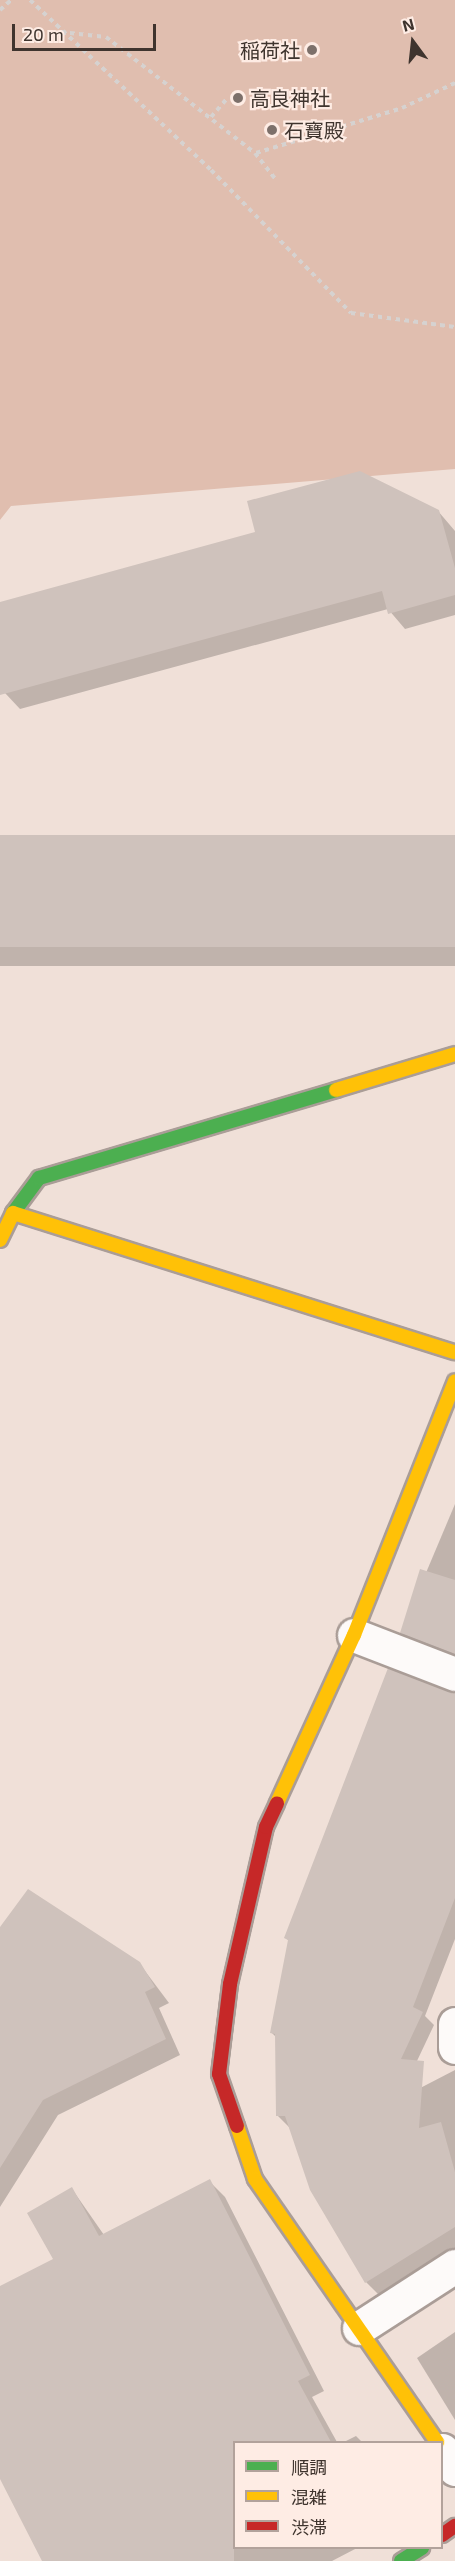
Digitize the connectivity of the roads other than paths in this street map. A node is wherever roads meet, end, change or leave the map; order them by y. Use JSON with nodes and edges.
{"nodes":[{"id":1,"x":455,"y":1054,"type":"edge"},
{"id":2,"x":13,"y":1213,"type":"junction"},
{"id":3,"x":0,"y":1240,"type":"edge"},
{"id":4,"x":455,"y":1352,"type":"edge"},
{"id":5,"x":455,"y":1381,"type":"edge"},
{"id":6,"x":354,"y":1635,"type":"junction"},
{"id":7,"x":455,"y":1674,"type":"edge"},
{"id":8,"x":455,"y":2024,"type":"edge"},
{"id":9,"x":455,"y":2047,"type":"edge"},
{"id":10,"x":455,"y":2266,"type":"edge"},
{"id":11,"x":359,"y":2328,"type":"junction"},
{"id":12,"x":436,"y":2441,"type":"edge"},
{"id":13,"x":443,"y":2453,"type":"edge"},
{"id":14,"x":455,"y":2469,"type":"edge"},
{"id":15,"x":419,"y":2549,"type":"edge"},
{"id":16,"x":401,"y":2561,"type":"edge"}],
"edges":[{"from":1,"to":2,"type":"street"},
{"from":2,"to":3,"type":"street"},
{"from":2,"to":4,"type":"street"},
{"from":5,"to":6,"type":"street"},
{"from":6,"to":7,"type":"street"},
{"from":6,"to":11,"type":"street"},
{"from":8,"to":9,"type":"street"},
{"from":10,"to":11,"type":"street"},
{"from":11,"to":12,"type":"street"},
{"from":13,"to":14,"type":"street"},
{"from":15,"to":16,"type":"street"}]}
